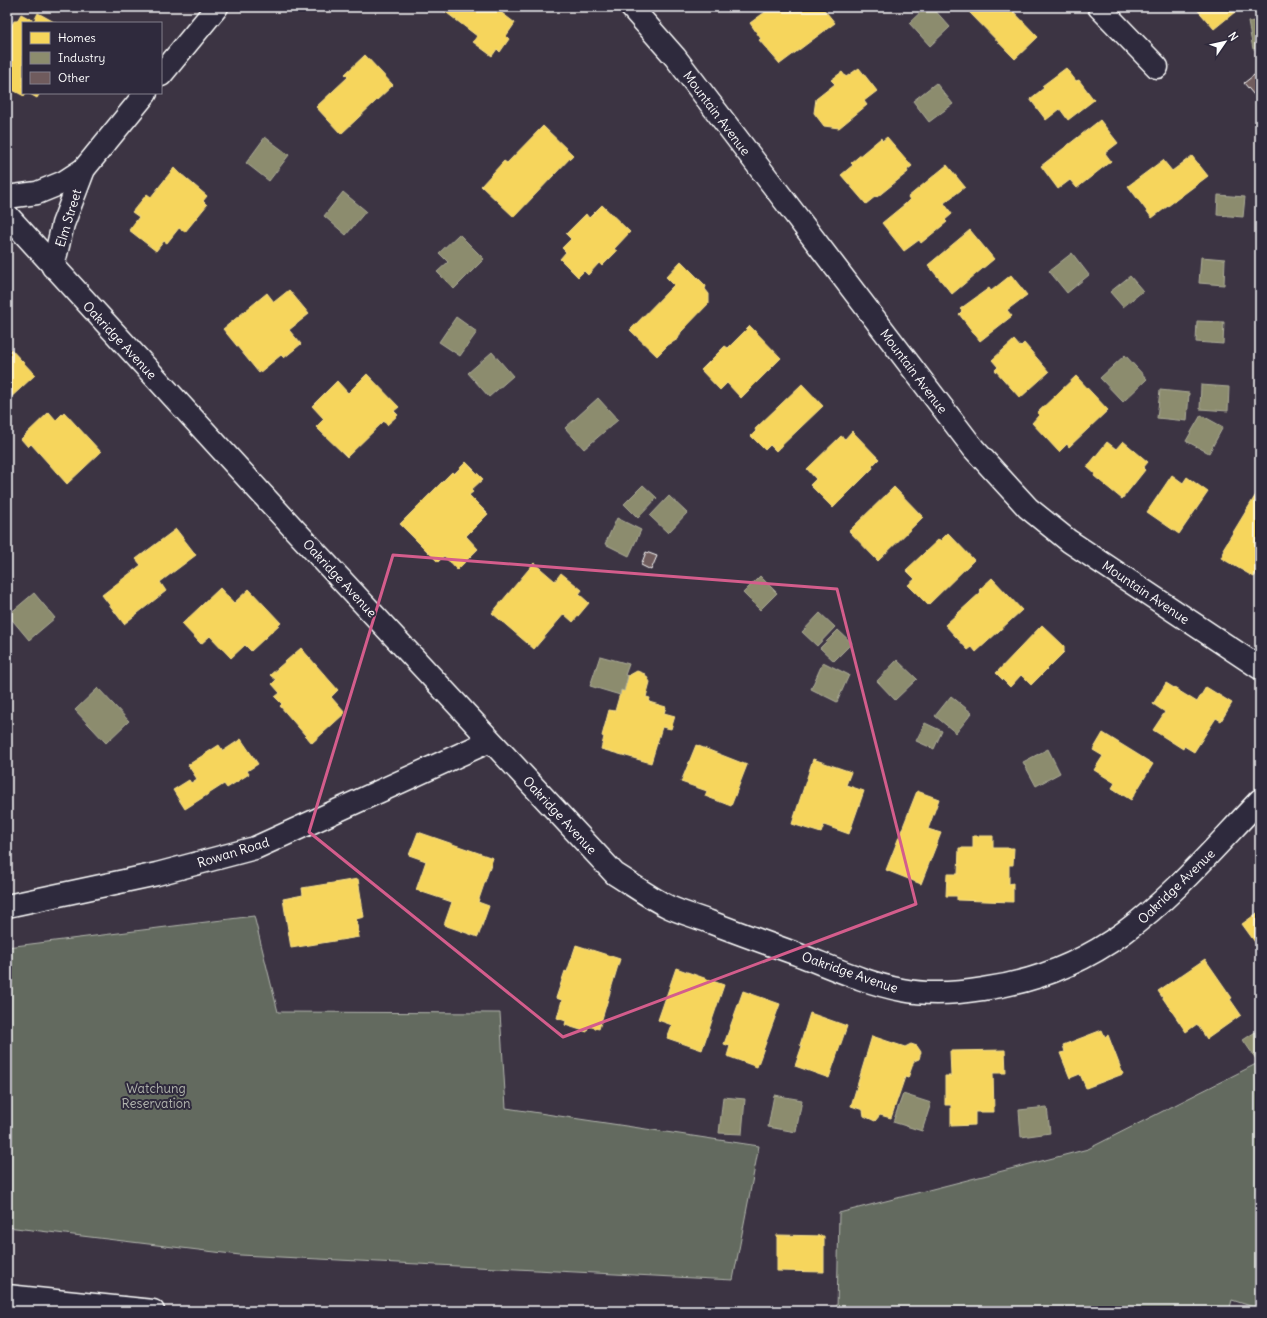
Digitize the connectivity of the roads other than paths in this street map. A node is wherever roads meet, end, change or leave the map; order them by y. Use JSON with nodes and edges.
{"nodes":[{"id":1,"x":217,"y":7,"type":"edge"},
{"id":2,"x":631,"y":7,"type":"edge"},
{"id":3,"x":1099,"y":7,"type":"edge"},
{"id":4,"x":1157,"y":67,"type":"dead end"},
{"id":5,"x":162,"y":74,"type":"edge"},
{"id":6,"x":145,"y":94,"type":"edge"},
{"id":7,"x":84,"y":169,"type":"junction"},
{"id":8,"x":7,"y":197,"type":"edge"},
{"id":9,"x":7,"y":215,"type":"edge"},
{"id":10,"x":53,"y":267,"type":"junction"},
{"id":11,"x":1260,"y":668,"type":"edge"},
{"id":12,"x":490,"y":741,"type":"junction"},
{"id":13,"x":1260,"y":800,"type":"edge"},
{"id":14,"x":7,"y":906,"type":"edge"},
{"id":15,"x":11,"y":1301,"type":"edge"},
{"id":16,"x":153,"y":1311,"type":"edge"}],
"edges":[{"from":1,"to":5,"type":"street"},
{"from":2,"to":11,"type":"street","name":"Mountain Avenue"},
{"from":3,"to":4,"type":"street"},
{"from":6,"to":7,"type":"street","name":"Elm Street"},
{"from":7,"to":8,"type":"street","name":"Elm Street"},
{"from":7,"to":10,"type":"street","name":"Elm Street"},
{"from":9,"to":10,"type":"street","name":"Oakridge Avenue"},
{"from":10,"to":12,"type":"street","name":"Oakridge Avenue"},
{"from":12,"to":13,"type":"street","name":"Oakridge Avenue"},
{"from":12,"to":14,"type":"street","name":"Rowan Road"},
{"from":15,"to":16,"type":"street"}]}
